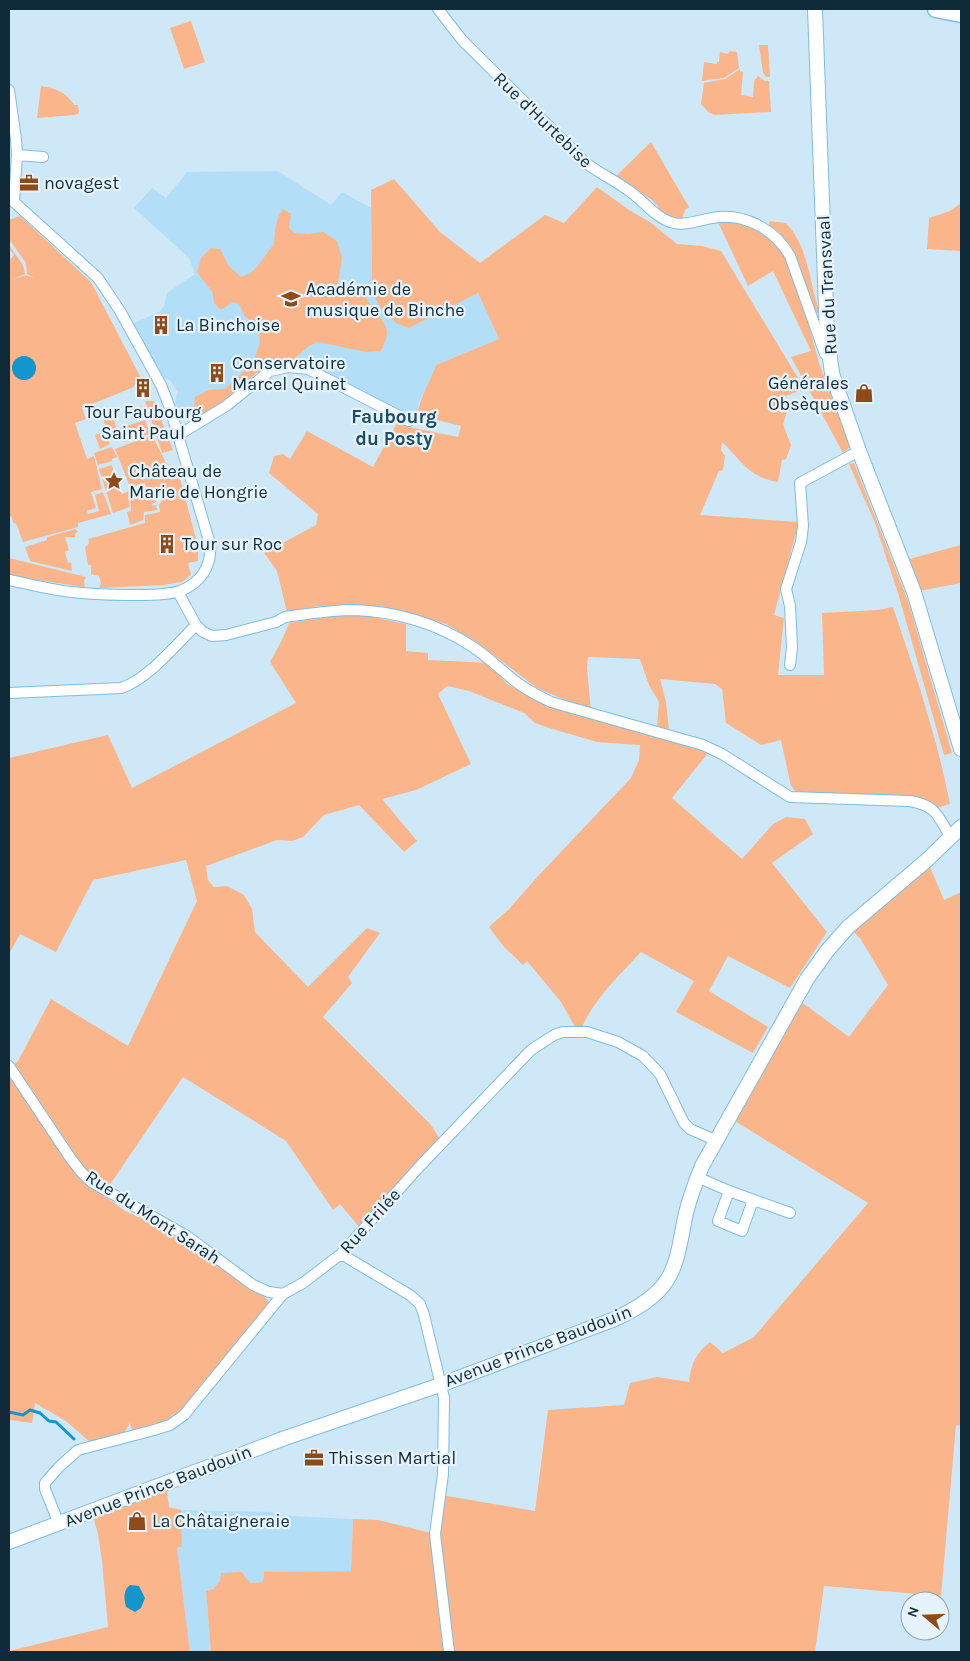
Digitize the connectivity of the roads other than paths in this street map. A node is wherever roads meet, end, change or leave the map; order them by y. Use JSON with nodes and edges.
{"nodes":[{"id":1,"x":438,"y":9,"type":"edge"},
{"id":2,"x":815,"y":9,"type":"edge"},
{"id":3,"x":936,"y":9,"type":"edge"},
{"id":4,"x":961,"y":14,"type":"edge"},
{"id":5,"x":9,"y":90,"type":"edge"},
{"id":6,"x":17,"y":155,"type":"junction"},
{"id":7,"x":43,"y":157,"type":"dead end"},
{"id":8,"x":12,"y":204,"type":"edge"},
{"id":9,"x":832,"y":373,"type":"junction"},
{"id":10,"x":409,"y":421,"type":"dead end"},
{"id":11,"x":177,"y":436,"type":"junction"},
{"id":12,"x":859,"y":451,"type":"junction"},
{"id":13,"x":9,"y":580,"type":"edge"},
{"id":14,"x":178,"y":592,"type":"junction"},
{"id":15,"x":196,"y":625,"type":"junction"},
{"id":16,"x":790,"y":665,"type":"dead end"},
{"id":17,"x":9,"y":693,"type":"edge"},
{"id":18,"x":961,"y":749,"type":"edge"},
{"id":19,"x":961,"y":827,"type":"edge"},
{"id":20,"x":950,"y":836,"type":"junction"},
{"id":21,"x":9,"y":1066,"type":"edge"},
{"id":22,"x":716,"y":1141,"type":"junction"},
{"id":23,"x":697,"y":1177,"type":"junction"},
{"id":24,"x":728,"y":1191,"type":"junction"},
{"id":25,"x":753,"y":1200,"type":"junction"},
{"id":26,"x":790,"y":1213,"type":"dead end"},
{"id":27,"x":341,"y":1254,"type":"junction"},
{"id":28,"x":284,"y":1294,"type":"junction"},
{"id":29,"x":440,"y":1385,"type":"junction"},
{"id":30,"x":59,"y":1524,"type":"junction"},
{"id":31,"x":9,"y":1542,"type":"edge"},
{"id":32,"x":449,"y":1652,"type":"edge"}],
"edges":[{"from":1,"to":9,"type":"street","name":"Rue d'Hurtebise"},
{"from":2,"to":9,"type":"street","name":"Rue du Transvaal"},
{"from":3,"to":4,"type":"main road"},
{"from":5,"to":6,"type":"street"},
{"from":6,"to":7,"type":"street"},
{"from":6,"to":8,"type":"street"},
{"from":8,"to":11,"type":"street"},
{"from":9,"to":12,"type":"street","name":"Rue du Transvaal"},
{"from":10,"to":11,"type":"street"},
{"from":11,"to":14,"type":"street"},
{"from":12,"to":16,"type":"street"},
{"from":12,"to":18,"type":"street","name":"Rue du Transvaal"},
{"from":13,"to":14,"type":"street"},
{"from":14,"to":15,"type":"street"},
{"from":15,"to":17,"type":"street"},
{"from":15,"to":20,"type":"street"},
{"from":19,"to":20,"type":"street","name":"Avenue Prince Baudouin"},
{"from":20,"to":22,"type":"street","name":"Avenue Prince Baudouin"},
{"from":21,"to":28,"type":"street","name":"Rue du Mont Sarah"},
{"from":22,"to":23,"type":"street","name":"Avenue Prince Baudouin"},
{"from":22,"to":27,"type":"street","name":"Rue Frilée"},
{"from":23,"to":24,"type":"street"},
{"from":23,"to":29,"type":"street","name":"Avenue Prince Baudouin"},
{"from":24,"to":25,"type":"street"},
{"from":24,"to":25,"type":"street"},
{"from":25,"to":26,"type":"street"},
{"from":27,"to":28,"type":"street","name":"Rue Frilée"},
{"from":27,"to":29,"type":"street"},
{"from":28,"to":30,"type":"street","name":"Rue Frilée"},
{"from":29,"to":30,"type":"street","name":"Avenue Prince Baudouin"},
{"from":29,"to":32,"type":"street"},
{"from":30,"to":31,"type":"street","name":"Avenue Prince Baudouin"}]}
